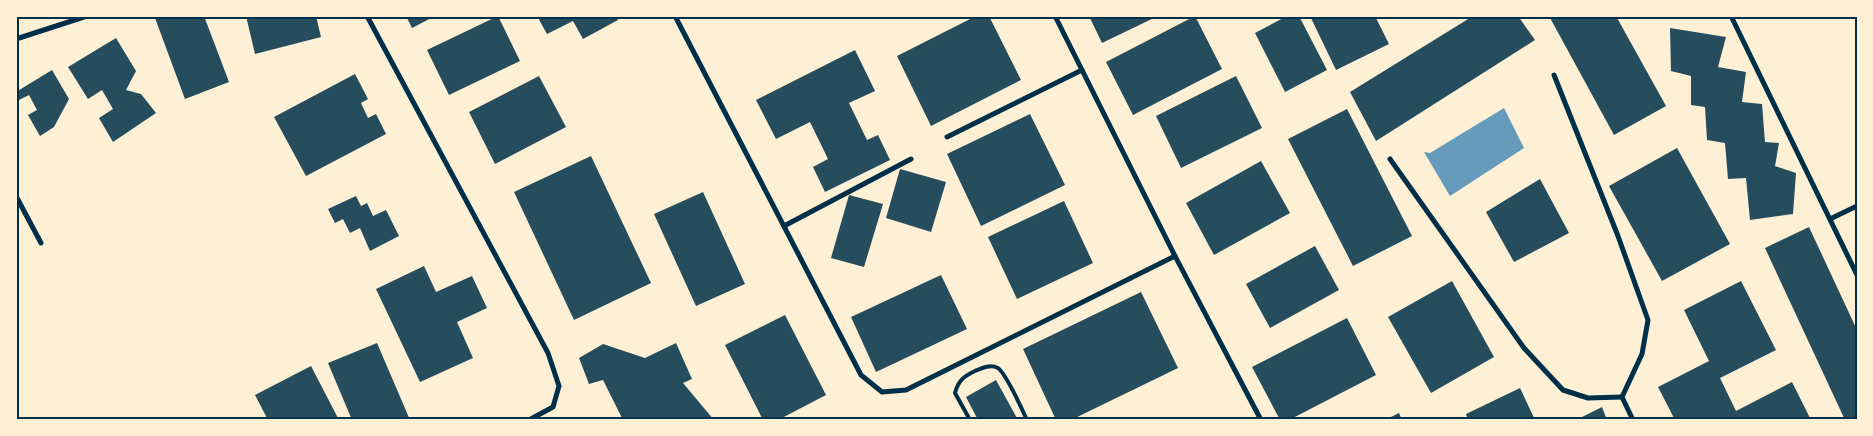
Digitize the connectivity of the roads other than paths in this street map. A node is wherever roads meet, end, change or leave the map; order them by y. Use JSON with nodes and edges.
{"nodes":[{"id":1,"x":87,"y":16,"type":"edge"},
{"id":2,"x":367,"y":16,"type":"edge"},
{"id":3,"x":675,"y":16,"type":"edge"},
{"id":4,"x":1054,"y":16,"type":"edge"},
{"id":5,"x":1731,"y":16,"type":"edge"},
{"id":6,"x":16,"y":39,"type":"edge"},
{"id":7,"x":1082,"y":70,"type":"junction"},
{"id":8,"x":1554,"y":75,"type":"dead end"},
{"id":9,"x":947,"y":137,"type":"dead end"},
{"id":10,"x":912,"y":159,"type":"dead end"},
{"id":11,"x":1390,"y":159,"type":"dead end"},
{"id":12,"x":16,"y":196,"type":"edge"},
{"id":13,"x":1857,"y":206,"type":"edge"},
{"id":14,"x":1830,"y":219,"type":"junction"},
{"id":15,"x":784,"y":226,"type":"junction"},
{"id":16,"x":41,"y":243,"type":"dead end"},
{"id":17,"x":1175,"y":256,"type":"junction"},
{"id":18,"x":1857,"y":275,"type":"edge"},
{"id":19,"x":1622,"y":397,"type":"junction"},
{"id":20,"x":529,"y":420,"type":"edge"},
{"id":21,"x":970,"y":420,"type":"edge"},
{"id":22,"x":1028,"y":420,"type":"edge"},
{"id":23,"x":1261,"y":420,"type":"edge"},
{"id":24,"x":1633,"y":420,"type":"edge"}],
"edges":[{"from":1,"to":6,"type":"street"},
{"from":2,"to":20,"type":"street"},
{"from":3,"to":15,"type":"street"},
{"from":4,"to":7,"type":"street"},
{"from":5,"to":14,"type":"street"},
{"from":7,"to":9,"type":"street"},
{"from":7,"to":17,"type":"street"},
{"from":8,"to":19,"type":"street"},
{"from":10,"to":15,"type":"street"},
{"from":11,"to":19,"type":"street"},
{"from":12,"to":16,"type":"street"},
{"from":13,"to":14,"type":"street"},
{"from":14,"to":18,"type":"street"},
{"from":15,"to":17,"type":"street"},
{"from":17,"to":23,"type":"street"},
{"from":19,"to":24,"type":"street"},
{"from":21,"to":22,"type":"lane"}]}
